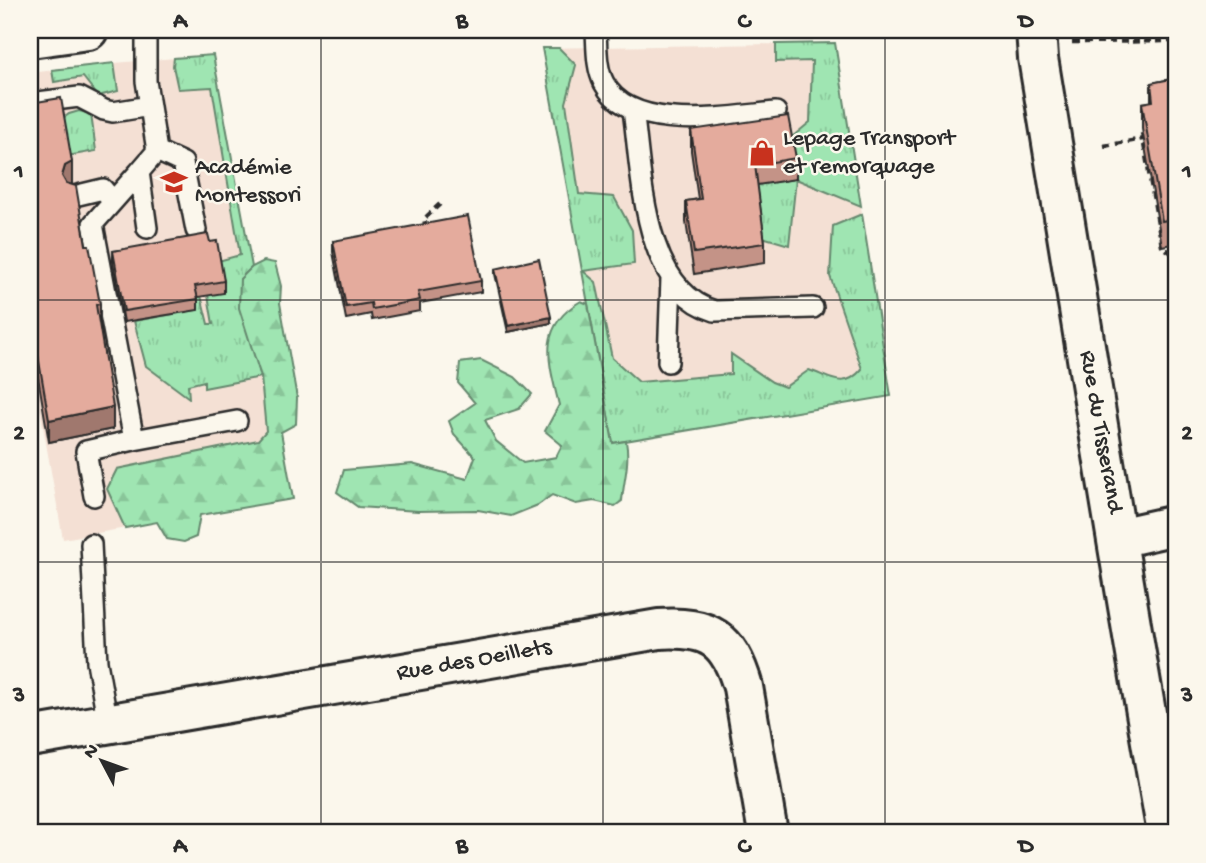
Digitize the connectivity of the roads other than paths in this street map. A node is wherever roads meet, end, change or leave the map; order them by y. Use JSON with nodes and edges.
{"nodes":[{"id":1,"x":88,"y":30,"type":"edge"},
{"id":2,"x":146,"y":30,"type":"edge"},
{"id":3,"x":596,"y":30,"type":"edge"},
{"id":4,"x":1036,"y":30,"type":"edge"},
{"id":5,"x":30,"y":38,"type":"edge"},
{"id":6,"x":30,"y":103,"type":"edge"},
{"id":7,"x":150,"y":106,"type":"junction"},
{"id":8,"x":634,"y":110,"type":"junction"},
{"id":9,"x":776,"y":112,"type":"dead end"},
{"id":10,"x":157,"y":151,"type":"junction"},
{"id":11,"x":139,"y":172,"type":"junction"},
{"id":12,"x":74,"y":196,"type":"edge"},
{"id":13,"x":113,"y":201,"type":"junction"},
{"id":14,"x":148,"y":228,"type":"dead end"},
{"id":15,"x":196,"y":230,"type":"dead end"},
{"id":16,"x":671,"y":278,"type":"junction"},
{"id":17,"x":813,"y":308,"type":"dead end"},
{"id":18,"x":668,"y":362,"type":"dead end"},
{"id":19,"x":237,"y":421,"type":"dead end"},
{"id":20,"x":134,"y":440,"type":"junction"},
{"id":21,"x":94,"y":496,"type":"dead end"},
{"id":22,"x":1176,"y":525,"type":"edge"},
{"id":23,"x":1118,"y":538,"type":"junction"},
{"id":24,"x":91,"y":544,"type":"dead end"},
{"id":25,"x":108,"y":724,"type":"junction"},
{"id":26,"x":30,"y":737,"type":"edge"},
{"id":27,"x":768,"y":833,"type":"edge"},
{"id":28,"x":1167,"y":833,"type":"edge"}],
"edges":[{"from":1,"to":5,"type":"street"},
{"from":2,"to":7,"type":"lane"},
{"from":3,"to":8,"type":"lane"},
{"from":4,"to":23,"type":"street","name":"Rue du Tisserand"},
{"from":6,"to":7,"type":"lane"},
{"from":7,"to":10,"type":"lane"},
{"from":8,"to":9,"type":"lane"},
{"from":8,"to":16,"type":"lane"},
{"from":10,"to":11,"type":"lane"},
{"from":10,"to":15,"type":"lane"},
{"from":11,"to":13,"type":"lane"},
{"from":11,"to":14,"type":"lane"},
{"from":12,"to":13,"type":"lane"},
{"from":13,"to":20,"type":"lane"},
{"from":16,"to":17,"type":"lane"},
{"from":16,"to":18,"type":"lane"},
{"from":19,"to":20,"type":"lane"},
{"from":20,"to":21,"type":"lane"},
{"from":22,"to":23,"type":"street"},
{"from":23,"to":28,"type":"street","name":"Rue du Tisserand"},
{"from":24,"to":25,"type":"lane"},
{"from":25,"to":26,"type":"street","name":"Rue des Oeillets"},
{"from":25,"to":27,"type":"street","name":"Rue des Oeillets"}]}
